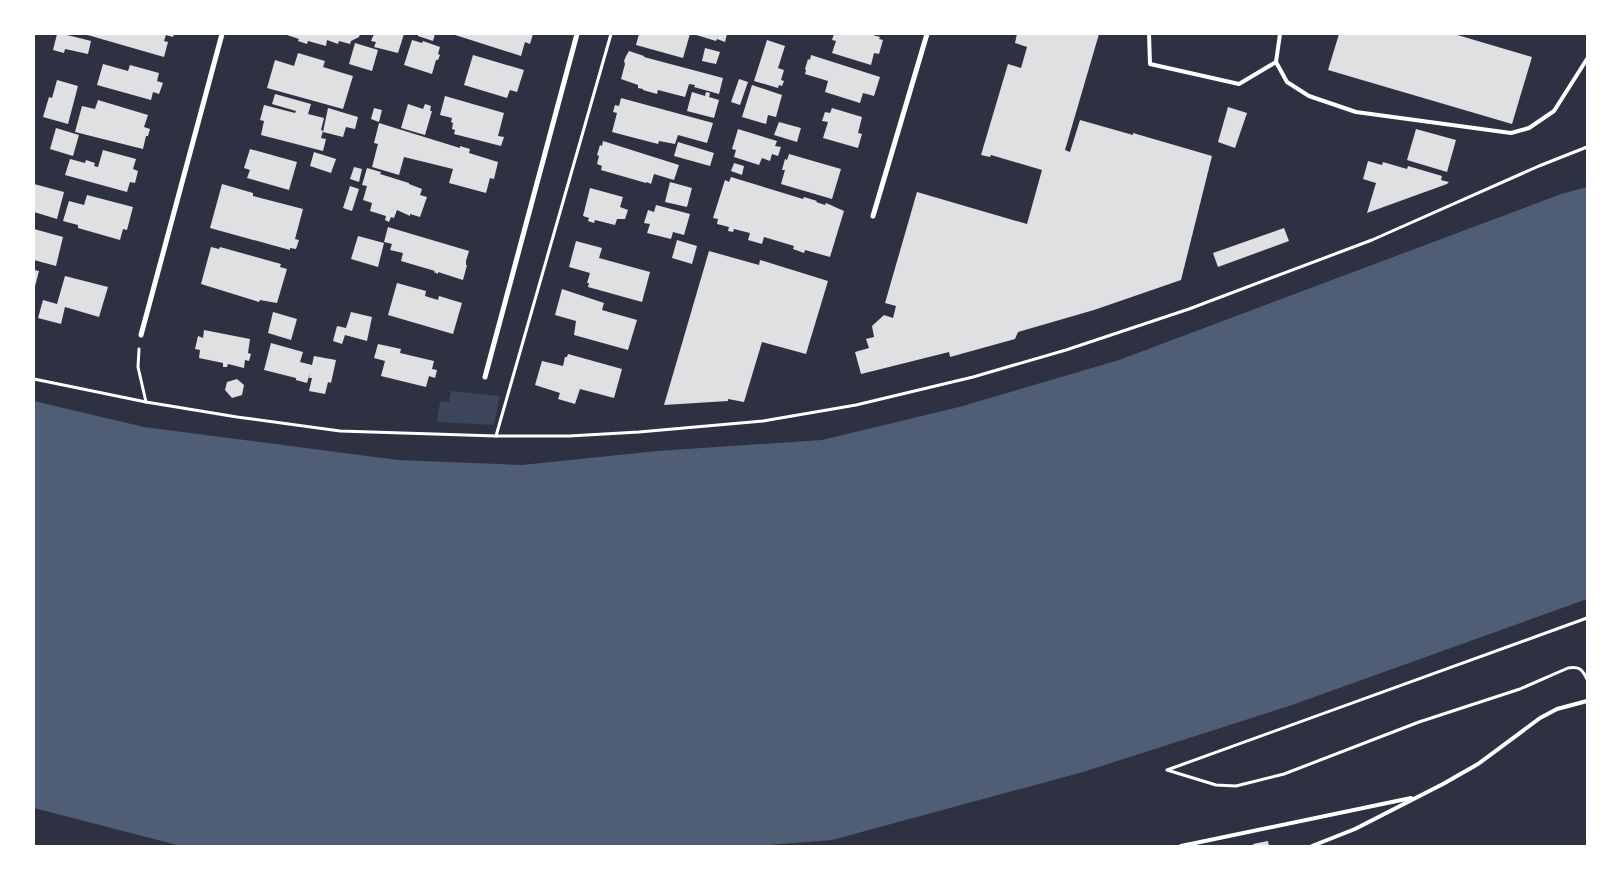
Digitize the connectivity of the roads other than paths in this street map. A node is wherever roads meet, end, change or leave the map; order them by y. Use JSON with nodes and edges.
{"nodes":[{"id":1,"x":222,"y":34,"type":"edge"},
{"id":2,"x":577,"y":34,"type":"edge"},
{"id":3,"x":927,"y":34,"type":"edge"},
{"id":4,"x":1149,"y":34,"type":"edge"},
{"id":5,"x":1280,"y":34,"type":"edge"},
{"id":6,"x":1587,"y":59,"type":"edge"},
{"id":7,"x":1276,"y":62,"type":"junction"},
{"id":8,"x":873,"y":216,"type":"dead end"},
{"id":9,"x":141,"y":335,"type":"dead end"},
{"id":10,"x":486,"y":377,"type":"dead end"},
{"id":11,"x":1587,"y":701,"type":"edge"},
{"id":12,"x":1415,"y":797,"type":"junction"},
{"id":13,"x":1181,"y":846,"type":"edge"},
{"id":14,"x":1312,"y":846,"type":"edge"}],
"edges":[{"from":1,"to":9,"type":"street"},
{"from":2,"to":10,"type":"street"},
{"from":3,"to":8,"type":"street"},
{"from":4,"to":7,"type":"lane"},
{"from":5,"to":7,"type":"lane"},
{"from":6,"to":7,"type":"lane"},
{"from":11,"to":12,"type":"lane"},
{"from":12,"to":13,"type":"lane"},
{"from":12,"to":14,"type":"lane"}]}
